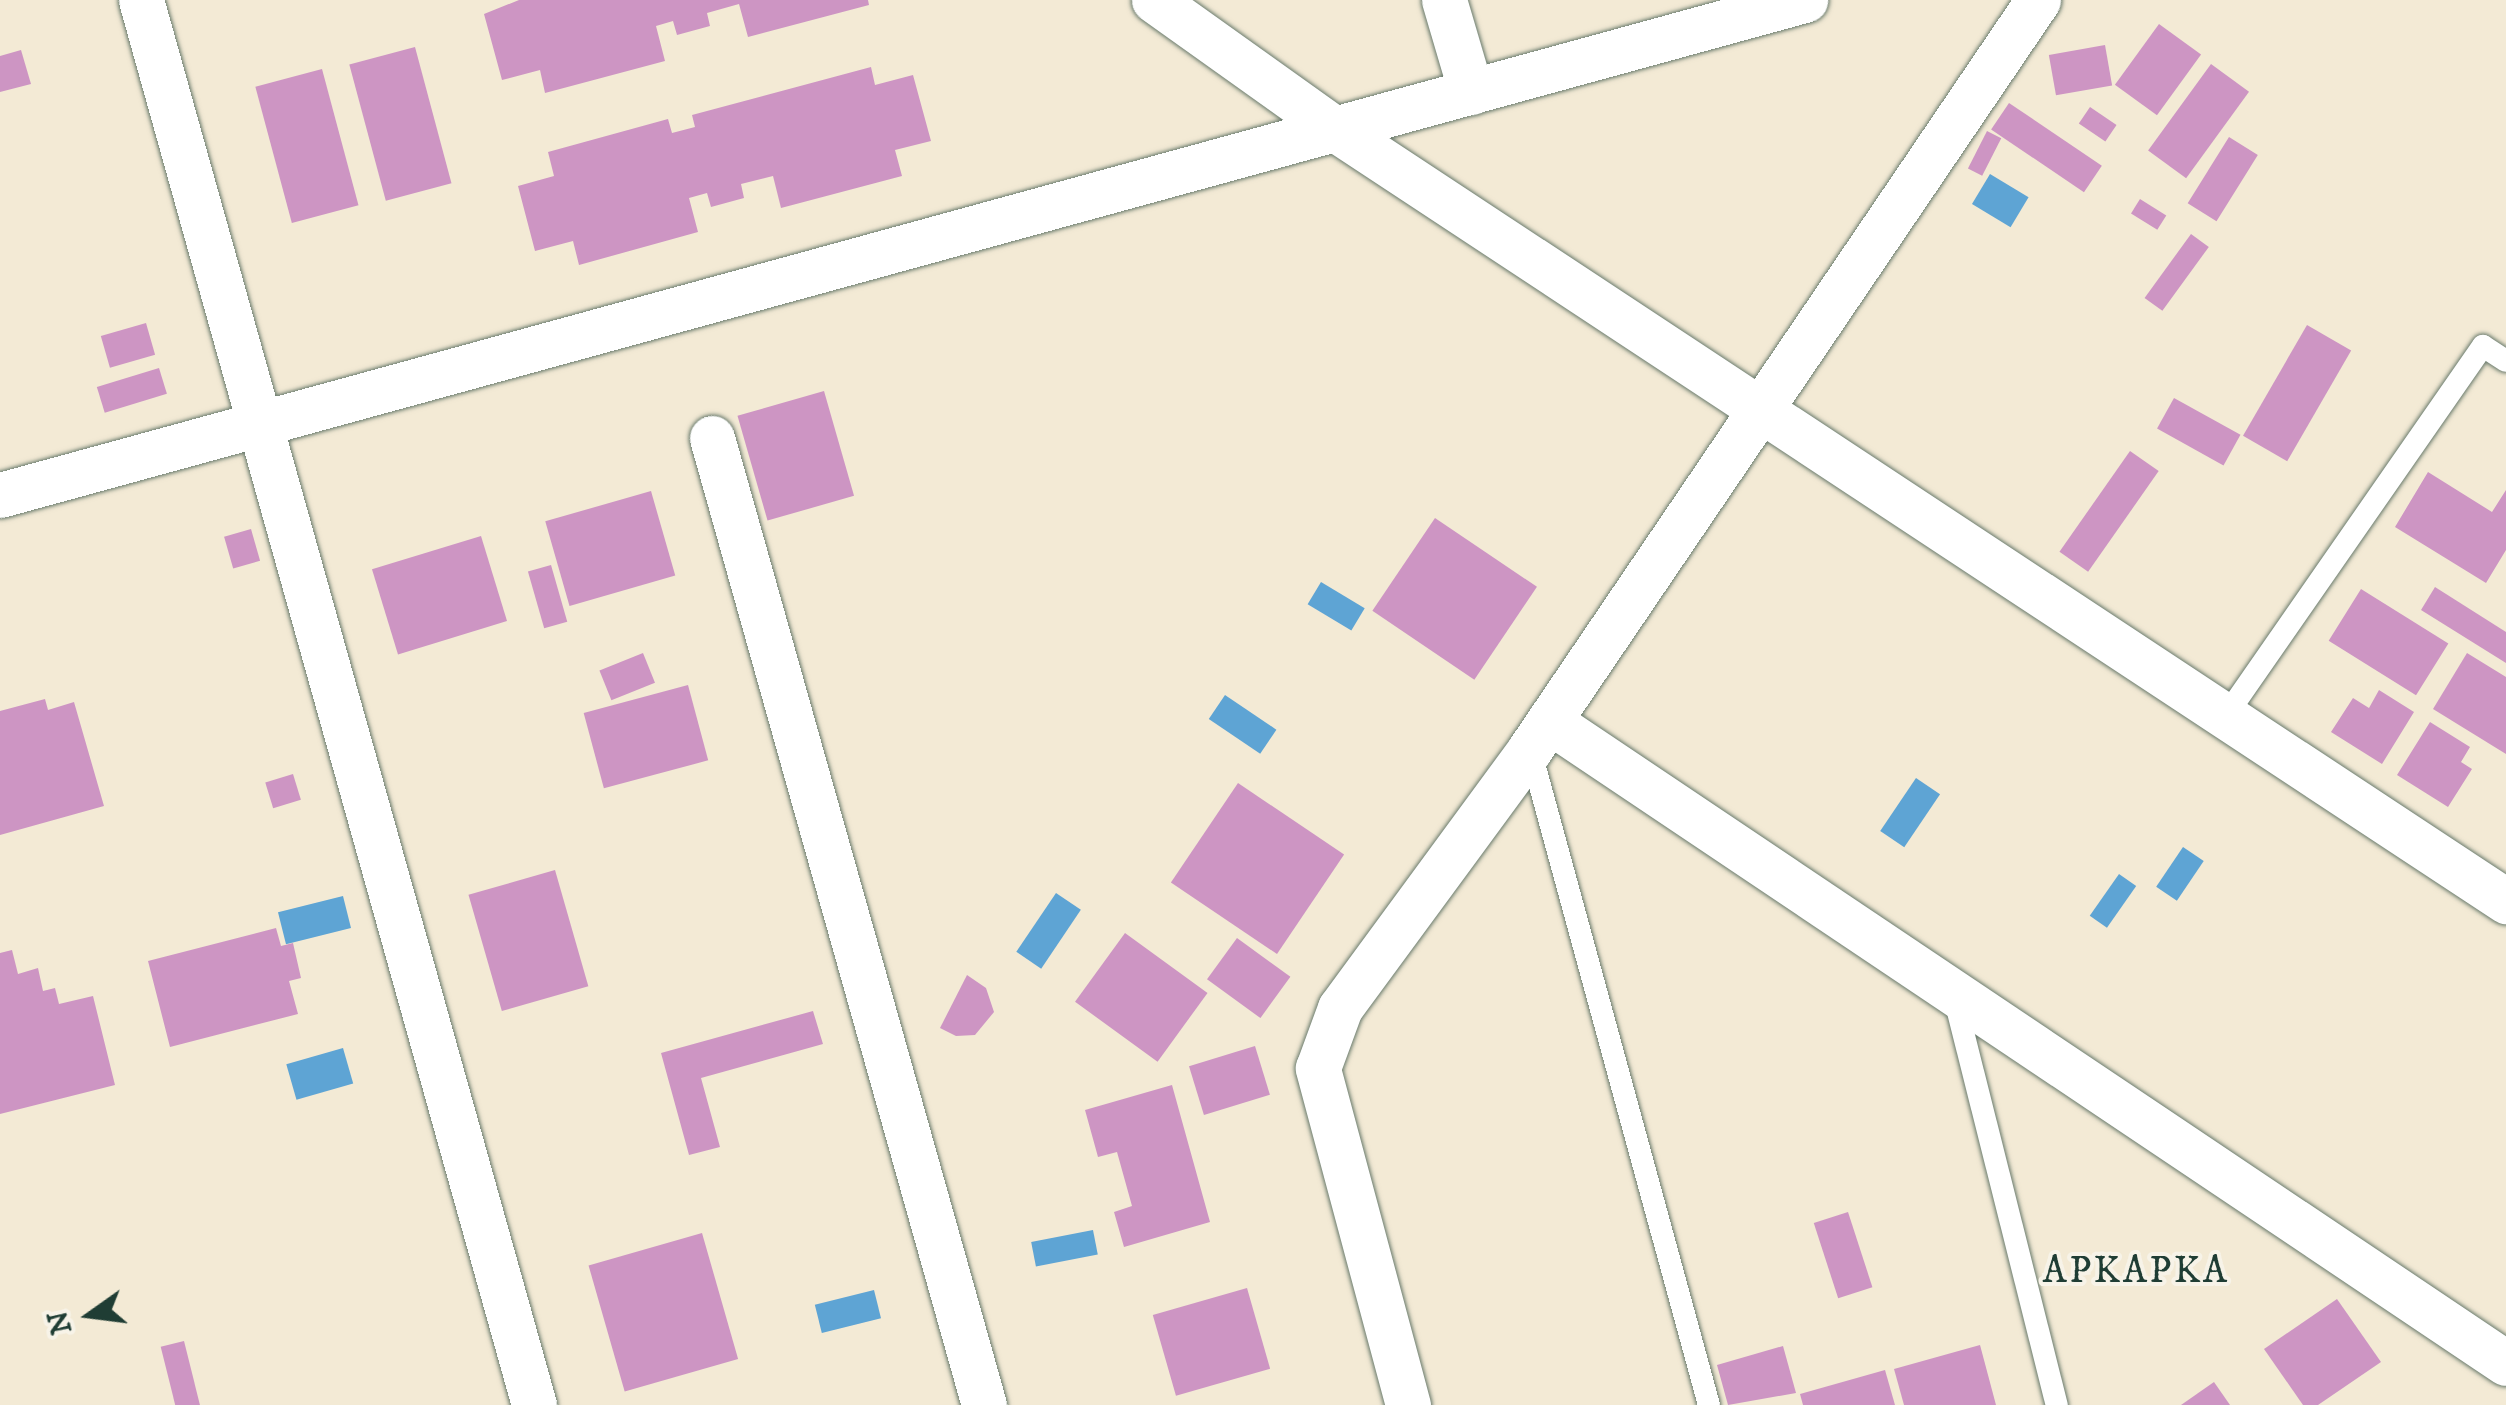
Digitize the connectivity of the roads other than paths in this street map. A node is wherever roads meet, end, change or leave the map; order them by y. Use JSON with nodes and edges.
{"nodes":[{"id":1,"x":140,"y":0,"type":"edge"},
{"id":2,"x":1154,"y":0,"type":"edge"},
{"id":3,"x":1444,"y":0,"type":"edge"},
{"id":4,"x":1805,"y":0,"type":"edge"},
{"id":5,"x":2038,"y":0,"type":"edge"},
{"id":6,"x":1470,"y":92,"type":"junction"},
{"id":7,"x":1336,"y":129,"type":"junction"},
{"id":8,"x":2506,"y":361,"type":"edge"},
{"id":9,"x":1765,"y":406,"type":"junction"},
{"id":10,"x":262,"y":423,"type":"junction"},
{"id":11,"x":712,"y":438,"type":"dead end"},
{"id":12,"x":0,"y":495,"type":"edge"},
{"id":13,"x":2225,"y":717,"type":"junction"},
{"id":14,"x":1540,"y":735,"type":"junction"},
{"id":15,"x":2506,"y":901,"type":"edge"},
{"id":16,"x":1954,"y":994,"type":"junction"},
{"id":17,"x":2506,"y":1363,"type":"edge"},
{"id":18,"x":534,"y":1405,"type":"edge"},
{"id":19,"x":984,"y":1405,"type":"edge"},
{"id":20,"x":1408,"y":1405,"type":"edge"},
{"id":21,"x":1708,"y":1405,"type":"edge"},
{"id":22,"x":2057,"y":1405,"type":"edge"}],
"edges":[{"from":1,"to":10,"type":"street"},
{"from":2,"to":7,"type":"street"},
{"from":3,"to":6,"type":"street"},
{"from":4,"to":6,"type":"street"},
{"from":5,"to":9,"type":"street"},
{"from":6,"to":7,"type":"street"},
{"from":7,"to":9,"type":"street"},
{"from":7,"to":10,"type":"street"},
{"from":8,"to":13,"type":"lane"},
{"from":9,"to":13,"type":"street"},
{"from":9,"to":14,"type":"street"},
{"from":10,"to":12,"type":"street"},
{"from":10,"to":18,"type":"street"},
{"from":11,"to":19,"type":"street"},
{"from":13,"to":15,"type":"street"},
{"from":14,"to":16,"type":"street"},
{"from":14,"to":20,"type":"street"},
{"from":14,"to":21,"type":"lane"},
{"from":16,"to":17,"type":"street"},
{"from":16,"to":22,"type":"lane"}]}
